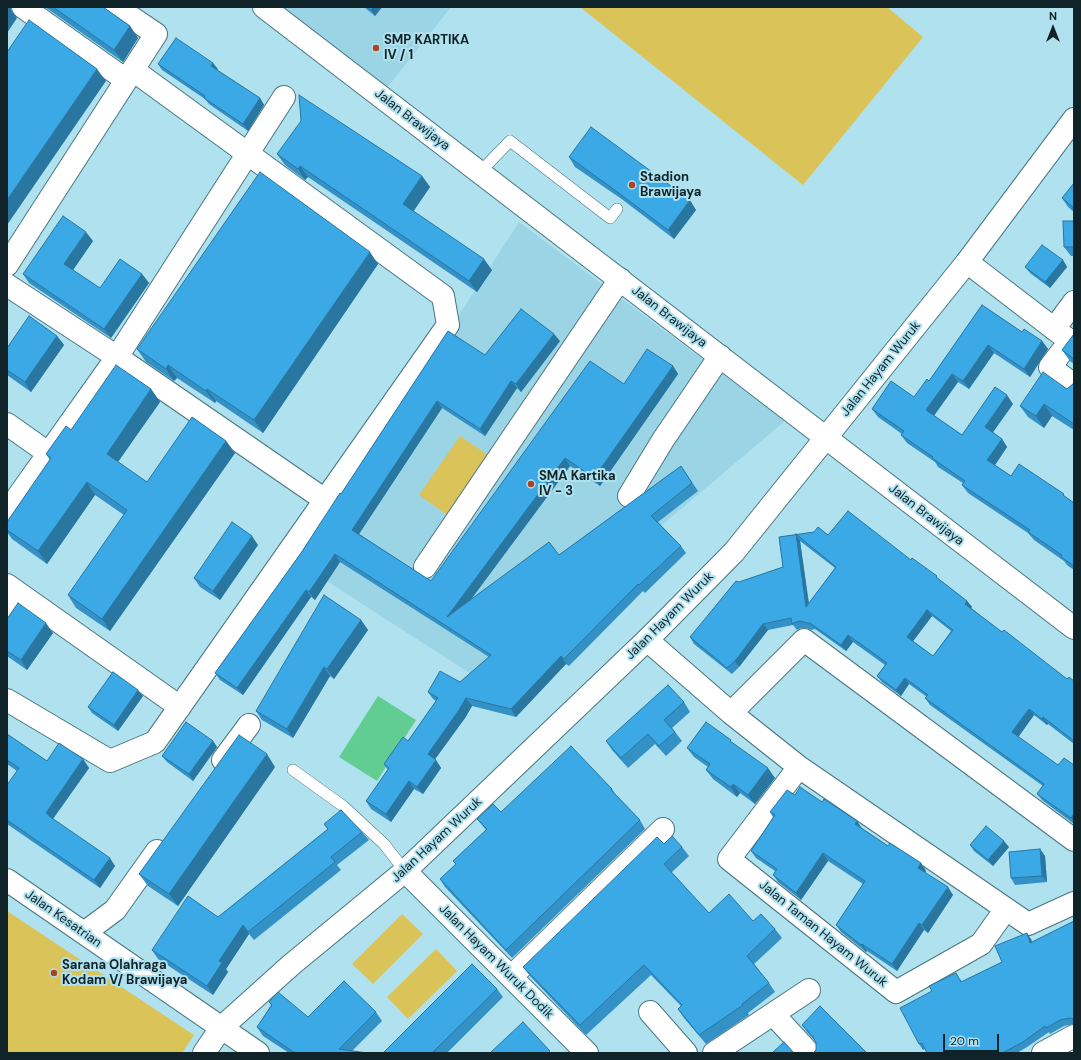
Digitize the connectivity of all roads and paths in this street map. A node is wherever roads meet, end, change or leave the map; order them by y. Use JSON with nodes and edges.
{"nodes":[{"id":1,"x":116,"y":7,"type":"edge"},
{"id":2,"x":264,"y":7,"type":"edge"},
{"id":3,"x":27,"y":18,"type":"edge"},
{"id":4,"x":130,"y":75,"type":"junction"},
{"id":5,"x":284,"y":97,"type":"dead end"},
{"id":6,"x":1074,"y":119,"type":"edge"},
{"id":7,"x":248,"y":154,"type":"junction"},
{"id":8,"x":480,"y":172,"type":"junction"},
{"id":9,"x":617,"y":209,"type":"dead end"},
{"id":10,"x":967,"y":262,"type":"junction"},
{"id":11,"x":7,"y":265,"type":"edge"},
{"id":12,"x":620,"y":279,"type":"junction"},
{"id":13,"x":7,"y":285,"type":"edge"},
{"id":14,"x":1074,"y":302,"type":"edge"},
{"id":15,"x":1054,"y":329,"type":"junction"},
{"id":16,"x":720,"y":356,"type":"junction"},
{"id":17,"x":117,"y":357,"type":"junction"},
{"id":18,"x":1074,"y":384,"type":"edge"},
{"id":19,"x":7,"y":424,"type":"edge"},
{"id":20,"x":826,"y":438,"type":"junction"},
{"id":21,"x":48,"y":454,"type":"junction"},
{"id":22,"x":629,"y":496,"type":"dead end"},
{"id":23,"x":325,"y":500,"type":"junction"},
{"id":24,"x":7,"y":512,"type":"edge"},
{"id":25,"x":425,"y":567,"type":"dead end"},
{"id":26,"x":13,"y":589,"type":"edge"},
{"id":27,"x":7,"y":611,"type":"edge"},
{"id":28,"x":1074,"y":628,"type":"edge"},
{"id":29,"x":647,"y":640,"type":"junction"},
{"id":30,"x":7,"y":700,"type":"edge"},
{"id":31,"x":180,"y":707,"type":"junction"},
{"id":32,"x":731,"y":713,"type":"junction"},
{"id":33,"x":249,"y":725,"type":"dead end"},
{"id":34,"x":799,"y":767,"type":"junction"},
{"id":35,"x":293,"y":770,"type":"dead end"},
{"id":36,"x":212,"y":776,"type":"edge"},
{"id":37,"x":663,"y":828,"type":"dead end"},
{"id":38,"x":170,"y":834,"type":"edge"},
{"id":39,"x":1074,"y":840,"type":"edge"},
{"id":40,"x":405,"y":871,"type":"junction"},
{"id":41,"x":7,"y":880,"type":"edge"},
{"id":42,"x":1074,"y":902,"type":"edge"},
{"id":43,"x":1006,"y":909,"type":"junction"},
{"id":44,"x":84,"y":933,"type":"junction"},
{"id":45,"x":511,"y":977,"type":"junction"},
{"id":46,"x":809,"y":990,"type":"dead end"},
{"id":47,"x":650,"y":1012,"type":"dead end"},
{"id":48,"x":773,"y":1014,"type":"junction"},
{"id":49,"x":221,"y":1028,"type":"junction"},
{"id":50,"x":1074,"y":1036,"type":"edge"},
{"id":51,"x":204,"y":1053,"type":"edge"},
{"id":52,"x":258,"y":1053,"type":"edge"},
{"id":53,"x":587,"y":1053,"type":"edge"},
{"id":54,"x":686,"y":1053,"type":"edge"},
{"id":55,"x":714,"y":1053,"type":"edge"},
{"id":56,"x":809,"y":1053,"type":"edge"},
{"id":57,"x":1043,"y":1053,"type":"edge"}],
"edges":[{"from":1,"to":4,"type":"street"},
{"from":2,"to":8,"type":"street","name":"Jalan Brawijaya"},
{"from":3,"to":4,"type":"street"},
{"from":4,"to":7,"type":"street"},
{"from":4,"to":11,"type":"street"},
{"from":5,"to":7,"type":"street"},
{"from":6,"to":10,"type":"street","name":"Jalan Hayam Wuruk"},
{"from":7,"to":17,"type":"street"},
{"from":7,"to":23,"type":"street"},
{"from":8,"to":9,"type":"lane"},
{"from":8,"to":12,"type":"street","name":"Jalan Brawijaya"},
{"from":10,"to":15,"type":"street"},
{"from":10,"to":20,"type":"street","name":"Jalan Hayam Wuruk"},
{"from":12,"to":16,"type":"street","name":"Jalan Brawijaya"},
{"from":12,"to":25,"type":"street"},
{"from":13,"to":17,"type":"street"},
{"from":14,"to":15,"type":"street"},
{"from":15,"to":18,"type":"street"},
{"from":16,"to":20,"type":"street","name":"Jalan Brawijaya"},
{"from":16,"to":22,"type":"street"},
{"from":17,"to":21,"type":"street"},
{"from":17,"to":23,"type":"street"},
{"from":19,"to":21,"type":"street"},
{"from":20,"to":28,"type":"street","name":"Jalan Brawijaya"},
{"from":20,"to":29,"type":"street","name":"Jalan Hayam Wuruk"},
{"from":21,"to":24,"type":"street"},
{"from":23,"to":31,"type":"street"},
{"from":26,"to":27,"type":"street"},
{"from":26,"to":31,"type":"street"},
{"from":29,"to":32,"type":"street"},
{"from":29,"to":40,"type":"street","name":"Jalan Hayam Wuruk"},
{"from":30,"to":31,"type":"street"},
{"from":32,"to":34,"type":"street"},
{"from":32,"to":39,"type":"street"},
{"from":33,"to":36,"type":"street"},
{"from":34,"to":43,"type":"street"},
{"from":34,"to":43,"type":"street","name":"Jalan Taman Hayam Wuruk"},
{"from":35,"to":40,"type":"lane"},
{"from":37,"to":45,"type":"street"},
{"from":38,"to":44,"type":"street"},
{"from":40,"to":45,"type":"street","name":"Jalan Hayam Wuruk Dodik"},
{"from":40,"to":49,"type":"street","name":"Jalan Hayam Wuruk"},
{"from":41,"to":44,"type":"street","name":"Jalan Kesatrian"},
{"from":42,"to":43,"type":"street"},
{"from":44,"to":49,"type":"street","name":"Jalan Kesatrian"},
{"from":45,"to":53,"type":"street","name":"Jalan Hayam Wuruk Dodik"},
{"from":46,"to":48,"type":"street"},
{"from":47,"to":54,"type":"street"},
{"from":48,"to":55,"type":"street"},
{"from":48,"to":56,"type":"street"},
{"from":49,"to":51,"type":"street","name":"Jalan Hayam Wuruk"},
{"from":49,"to":52,"type":"street","name":"Jalan Kesatrian"},
{"from":50,"to":57,"type":"street"}]}
